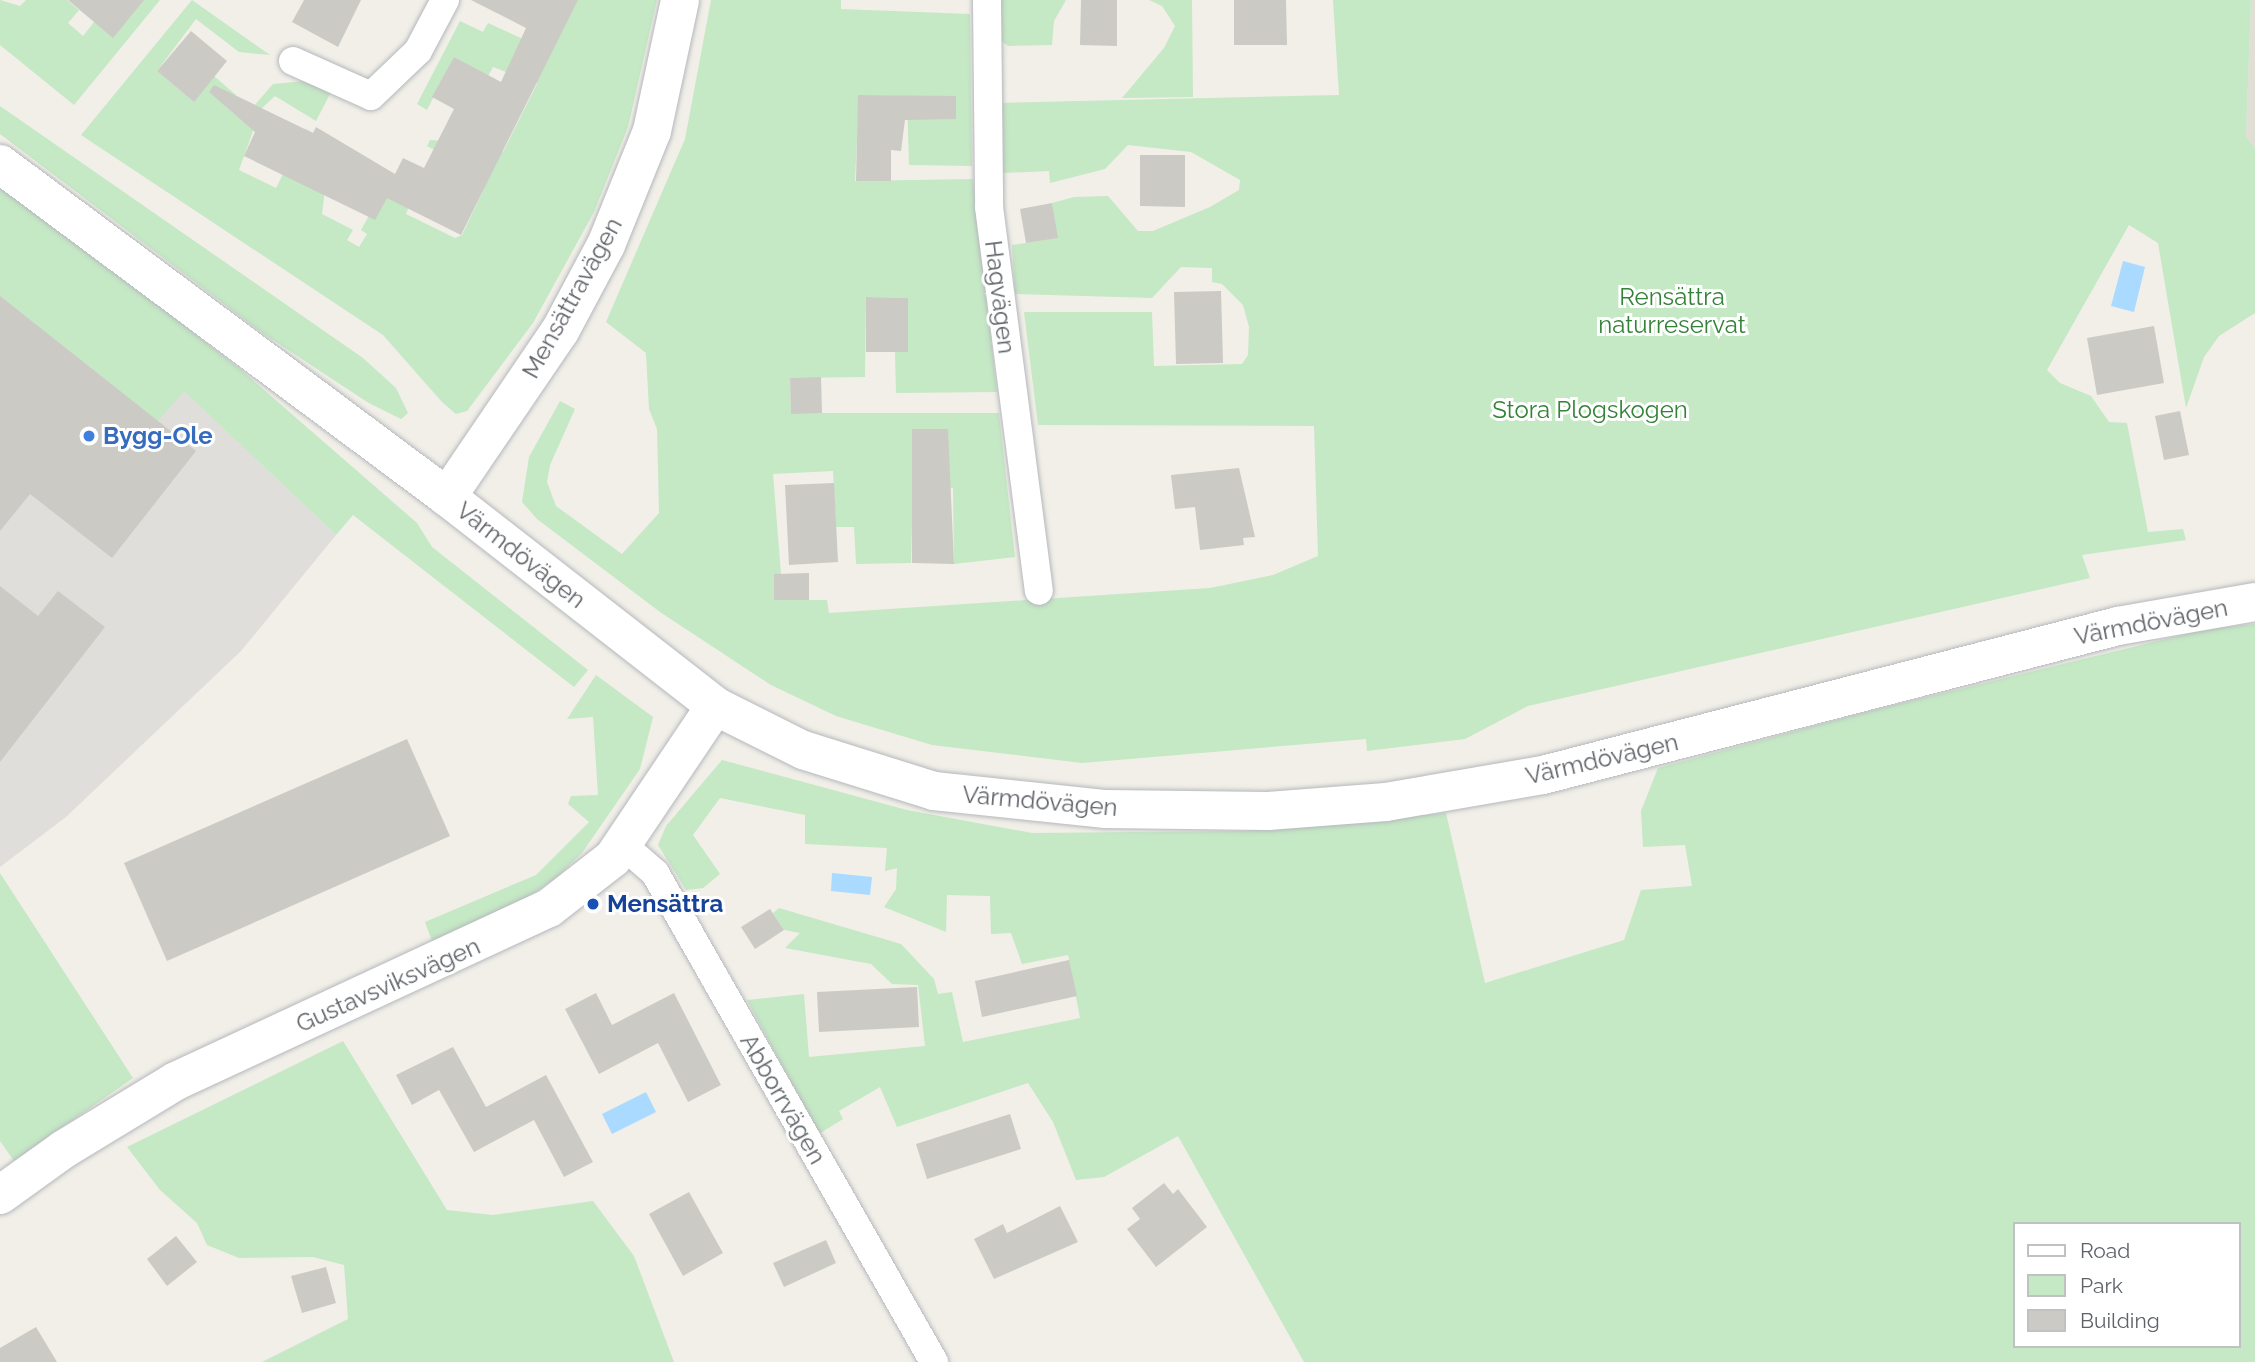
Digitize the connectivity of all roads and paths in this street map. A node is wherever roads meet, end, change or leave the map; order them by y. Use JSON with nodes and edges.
{"nodes":[{"id":1,"x":445,"y":0,"type":"edge"},
{"id":2,"x":680,"y":0,"type":"edge"},
{"id":3,"x":987,"y":0,"type":"edge"},
{"id":4,"x":293,"y":61,"type":"dead end"},
{"id":5,"x":0,"y":164,"type":"edge"},
{"id":6,"x":447,"y":497,"type":"junction"},
{"id":7,"x":1039,"y":591,"type":"dead end"},
{"id":8,"x":2255,"y":602,"type":"edge"},
{"id":9,"x":715,"y":706,"type":"junction"},
{"id":10,"x":623,"y":845,"type":"junction"},
{"id":11,"x":0,"y":1195,"type":"edge"},
{"id":12,"x":934,"y":1362,"type":"edge"}],
"edges":[{"from":1,"to":4,"type":"street"},
{"from":2,"to":6,"type":"main road","name":"Mensättravägen"},
{"from":3,"to":7,"type":"street","name":"Hagvägen"},
{"from":5,"to":6,"type":"main road","name":"Värmdövägen"},
{"from":6,"to":9,"type":"main road","name":"Värmdövägen"},
{"from":8,"to":9,"type":"main road","name":"Värmdövägen"},
{"from":9,"to":10,"type":"main road","name":"Gustavsviksvägen"},
{"from":10,"to":11,"type":"main road","name":"Gustavsviksvägen"},
{"from":10,"to":12,"type":"street","name":"Abborrvägen"}]}
